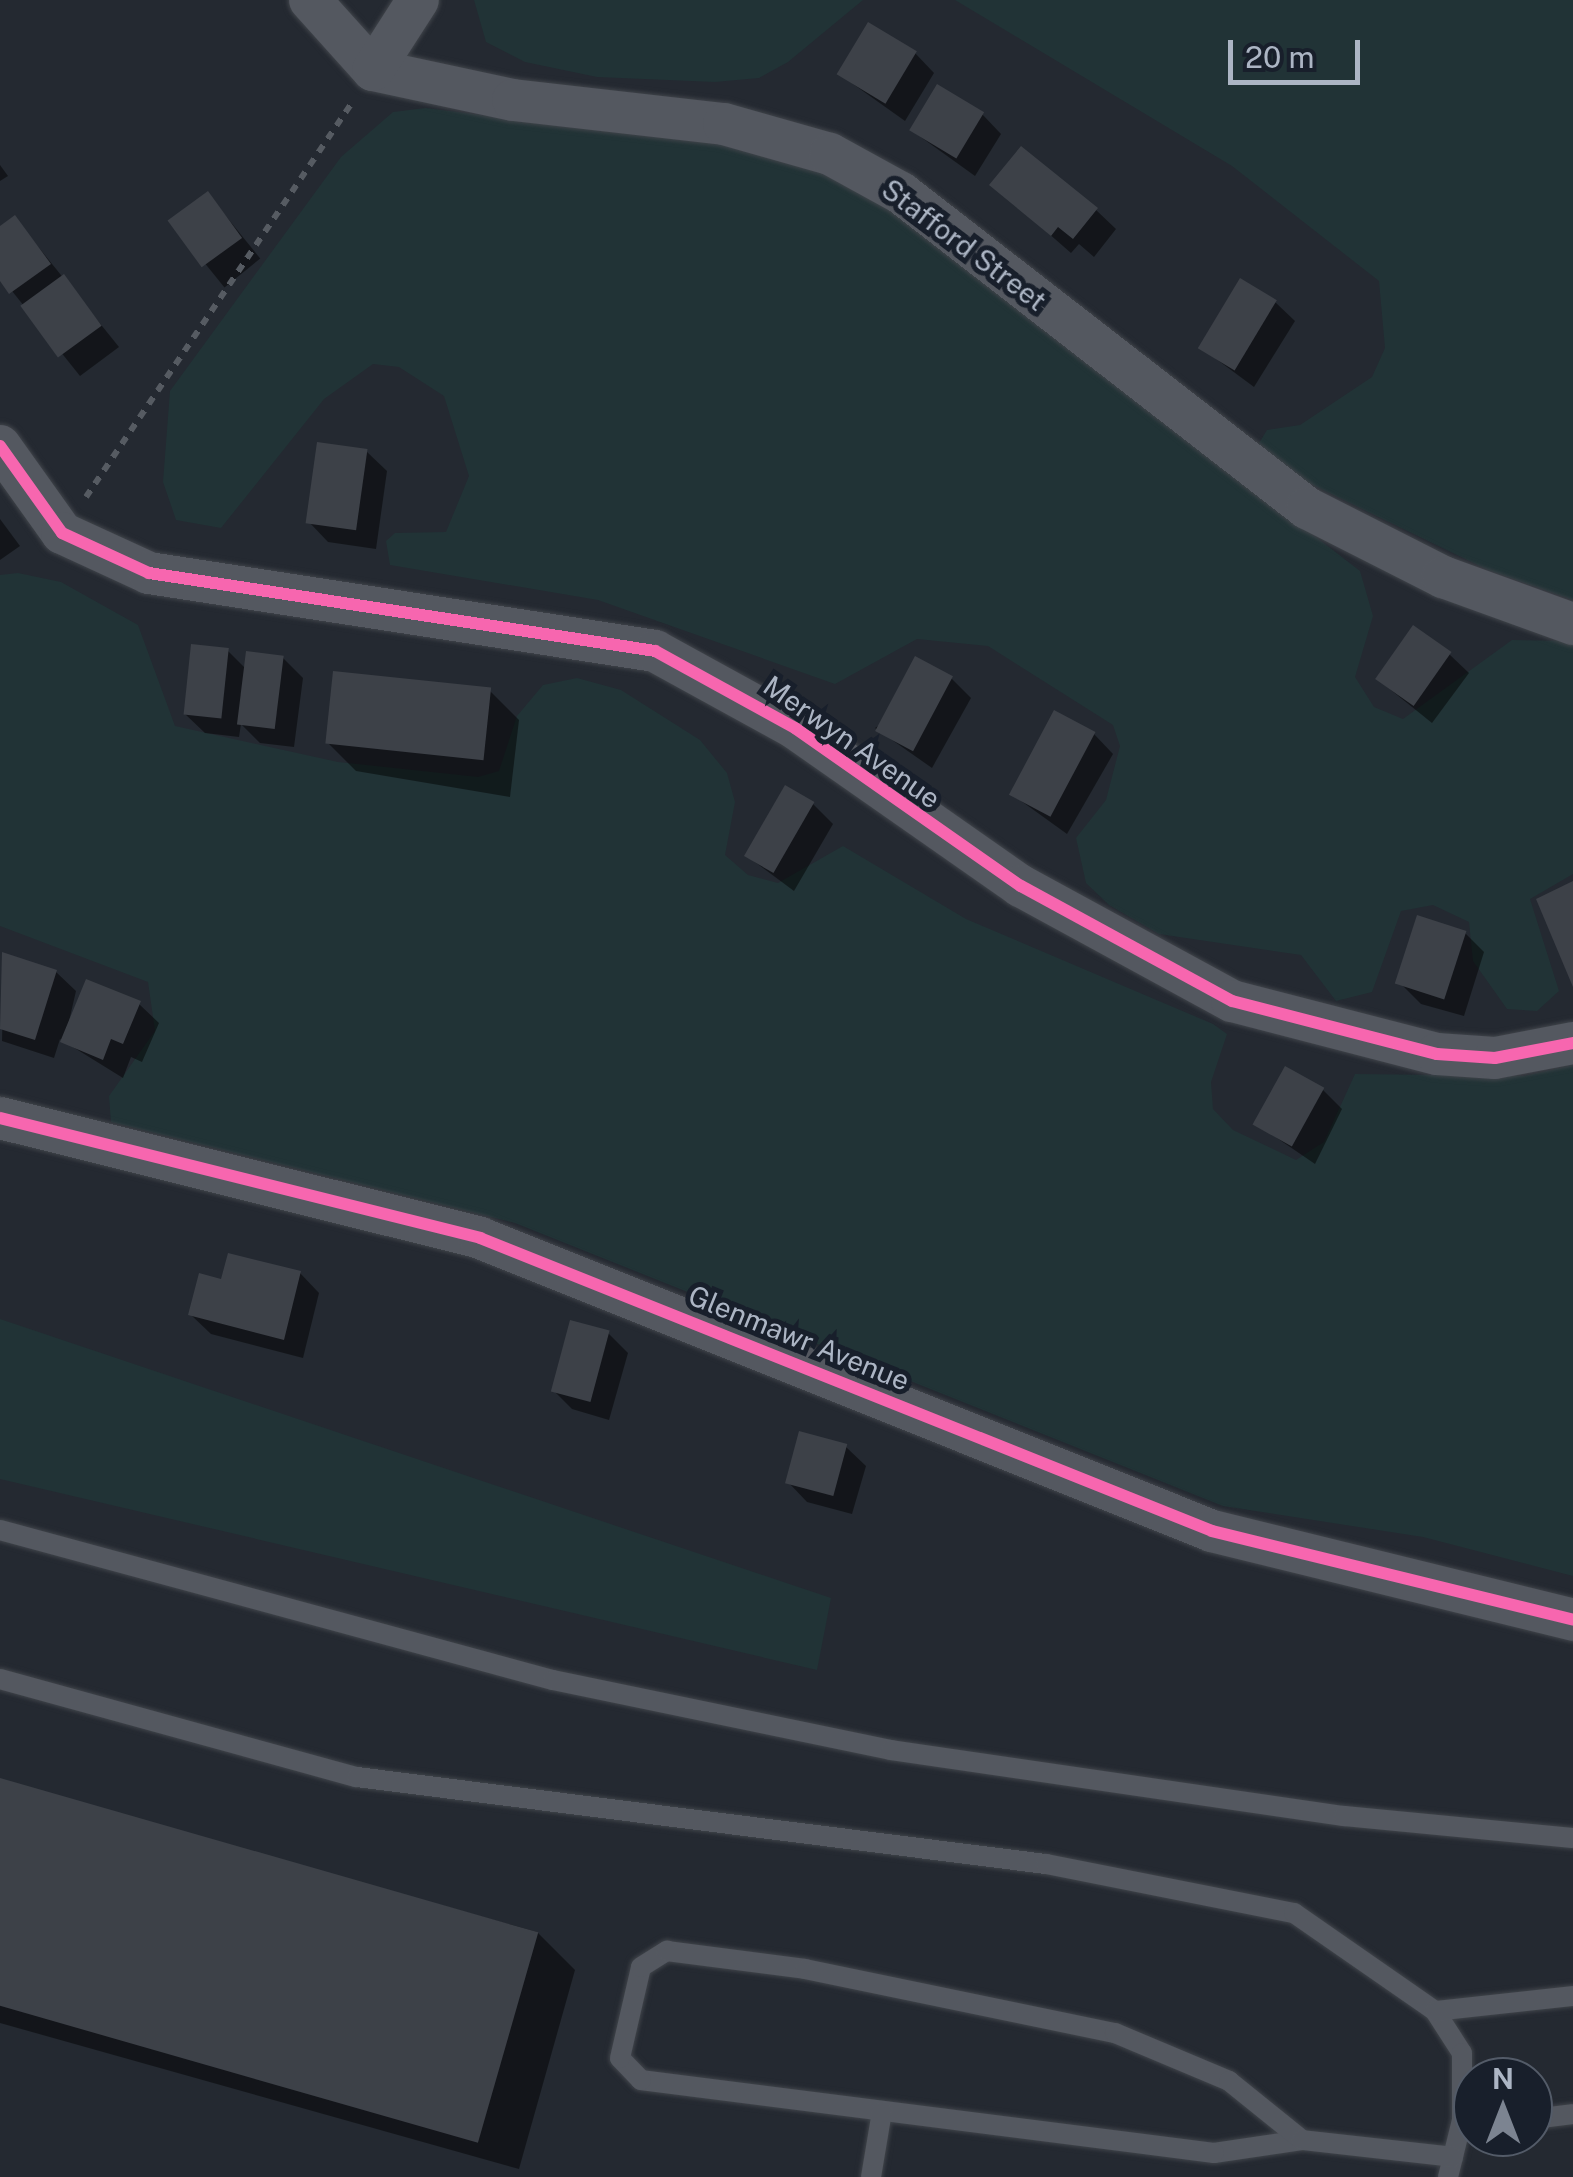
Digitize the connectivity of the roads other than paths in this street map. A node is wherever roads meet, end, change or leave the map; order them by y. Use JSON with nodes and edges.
{"nodes":[{"id":1,"x":310,"y":0,"type":"edge"},
{"id":2,"x":418,"y":0,"type":"edge"},
{"id":3,"x":373,"y":70,"type":"junction"},
{"id":4,"x":0,"y":446,"type":"edge"},
{"id":5,"x":1573,"y":624,"type":"edge"},
{"id":6,"x":1573,"y":1043,"type":"edge"},
{"id":7,"x":0,"y":1118,"type":"edge"},
{"id":8,"x":0,"y":1530,"type":"edge"},
{"id":9,"x":1573,"y":1620,"type":"edge"},
{"id":10,"x":0,"y":1679,"type":"edge"},
{"id":11,"x":1573,"y":1838,"type":"edge"},
{"id":12,"x":1573,"y":1996,"type":"edge"},
{"id":13,"x":1435,"y":2011,"type":"junction"},
{"id":14,"x":1462,"y":2057,"type":"edge"},
{"id":15,"x":882,"y":2111,"type":"junction"},
{"id":16,"x":1302,"y":2140,"type":"junction"},
{"id":17,"x":1451,"y":2167,"type":"edge"},
{"id":18,"x":870,"y":2177,"type":"edge"}],
"edges":[{"from":1,"to":3,"type":"street"},
{"from":2,"to":3,"type":"street"},
{"from":3,"to":5,"type":"street","name":"Stafford Street"},
{"from":4,"to":6,"type":"street","name":"Merwyn Avenue"},
{"from":7,"to":9,"type":"street","name":"Glenmawr Avenue"},
{"from":8,"to":11,"type":"lane"},
{"from":10,"to":13,"type":"lane"},
{"from":12,"to":13,"type":"lane"},
{"from":13,"to":14,"type":"lane"},
{"from":15,"to":16,"type":"lane"},
{"from":15,"to":16,"type":"lane"},
{"from":15,"to":18,"type":"lane"},
{"from":16,"to":17,"type":"lane"}]}
